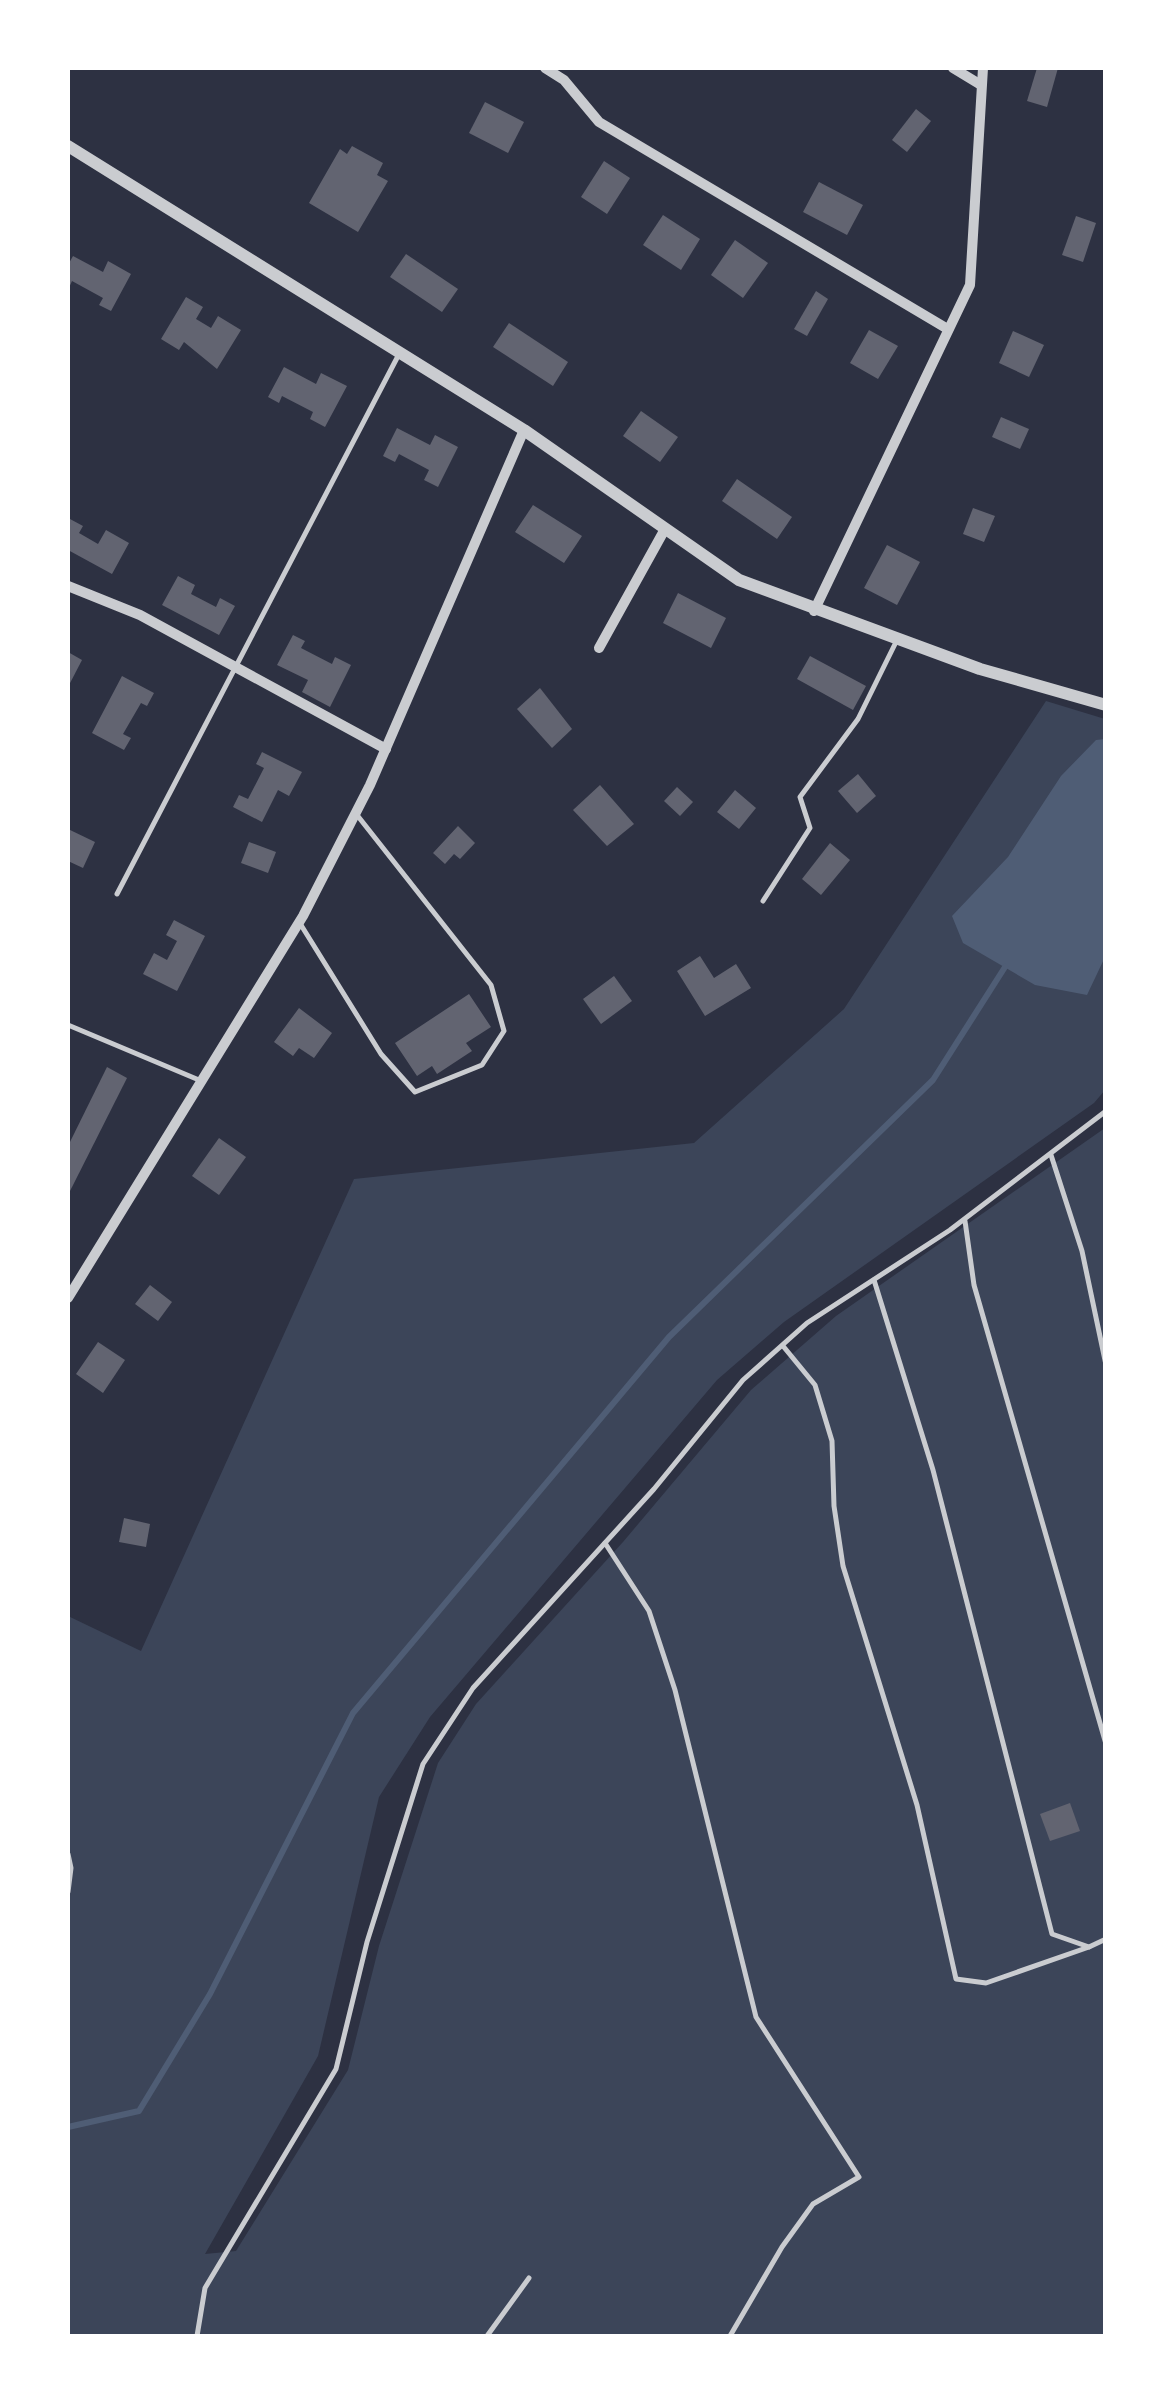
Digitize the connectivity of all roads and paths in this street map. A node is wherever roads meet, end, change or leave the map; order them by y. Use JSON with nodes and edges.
{"nodes":[{"id":1,"x":545,"y":68,"type":"edge"},
{"id":2,"x":953,"y":68,"type":"edge"},
{"id":3,"x":984,"y":68,"type":"edge"},
{"id":4,"x":982,"y":85,"type":"junction"},
{"id":5,"x":68,"y":146,"type":"edge"},
{"id":6,"x":946,"y":328,"type":"junction"},
{"id":7,"x":400,"y":352,"type":"junction"},
{"id":8,"x":524,"y":430,"type":"junction"},
{"id":9,"x":666,"y":529,"type":"junction"},
{"id":10,"x":68,"y":586,"type":"edge"},
{"id":11,"x":814,"y":611,"type":"junction"},
{"id":12,"x":897,"y":640,"type":"junction"},
{"id":13,"x":599,"y":648,"type":"dead end"},
{"id":14,"x":236,"y":671,"type":"junction"},
{"id":15,"x":1106,"y":705,"type":"edge"},
{"id":16,"x":386,"y":749,"type":"junction"},
{"id":17,"x":356,"y":814,"type":"junction"},
{"id":18,"x":117,"y":894,"type":"dead end"},
{"id":19,"x":764,"y":901,"type":"dead end"},
{"id":20,"x":300,"y":922,"type":"junction"},
{"id":21,"x":68,"y":1026,"type":"edge"},
{"id":22,"x":201,"y":1081,"type":"junction"},
{"id":23,"x":1106,"y":1110,"type":"edge"},
{"id":24,"x":1050,"y":1154,"type":"junction"},
{"id":25,"x":964,"y":1220,"type":"junction"},
{"id":26,"x":874,"y":1280,"type":"junction"},
{"id":27,"x":68,"y":1298,"type":"edge"},
{"id":28,"x":783,"y":1345,"type":"junction"},
{"id":29,"x":1106,"y":1365,"type":"edge"},
{"id":30,"x":605,"y":1543,"type":"junction"},
{"id":31,"x":1106,"y":1744,"type":"edge"},
{"id":32,"x":68,"y":1854,"type":"edge"},
{"id":33,"x":68,"y":1892,"type":"edge"},
{"id":34,"x":1106,"y":1938,"type":"edge"},
{"id":35,"x":1089,"y":1947,"type":"junction"},
{"id":36,"x":528,"y":2278,"type":"dead end"},
{"id":37,"x":197,"y":2336,"type":"edge"},
{"id":38,"x":487,"y":2336,"type":"edge"},
{"id":39,"x":730,"y":2336,"type":"edge"}],
"edges":[{"from":1,"to":6,"type":"street"},
{"from":2,"to":4,"type":"street"},
{"from":3,"to":4,"type":"street"},
{"from":4,"to":6,"type":"street"},
{"from":5,"to":7,"type":"street"},
{"from":6,"to":11,"type":"street"},
{"from":7,"to":8,"type":"street"},
{"from":7,"to":14,"type":"lane"},
{"from":8,"to":9,"type":"street"},
{"from":8,"to":16,"type":"street"},
{"from":9,"to":11,"type":"street"},
{"from":9,"to":13,"type":"street"},
{"from":10,"to":14,"type":"street"},
{"from":11,"to":12,"type":"street"},
{"from":12,"to":15,"type":"street"},
{"from":12,"to":19,"type":"lane"},
{"from":14,"to":16,"type":"street"},
{"from":14,"to":18,"type":"lane"},
{"from":16,"to":17,"type":"street"},
{"from":17,"to":20,"type":"street"},
{"from":17,"to":20,"type":"lane"},
{"from":20,"to":22,"type":"street"},
{"from":21,"to":22,"type":"lane"},
{"from":22,"to":27,"type":"street"},
{"from":23,"to":24,"type":"lane"},
{"from":24,"to":25,"type":"lane"},
{"from":24,"to":29,"type":"lane"},
{"from":25,"to":26,"type":"lane"},
{"from":25,"to":31,"type":"lane"},
{"from":26,"to":28,"type":"lane"},
{"from":26,"to":35,"type":"lane"},
{"from":28,"to":30,"type":"lane"},
{"from":28,"to":35,"type":"lane"},
{"from":30,"to":37,"type":"lane"},
{"from":30,"to":39,"type":"lane"},
{"from":32,"to":33,"type":"lane"},
{"from":34,"to":35,"type":"lane"},
{"from":36,"to":38,"type":"lane"}]}
